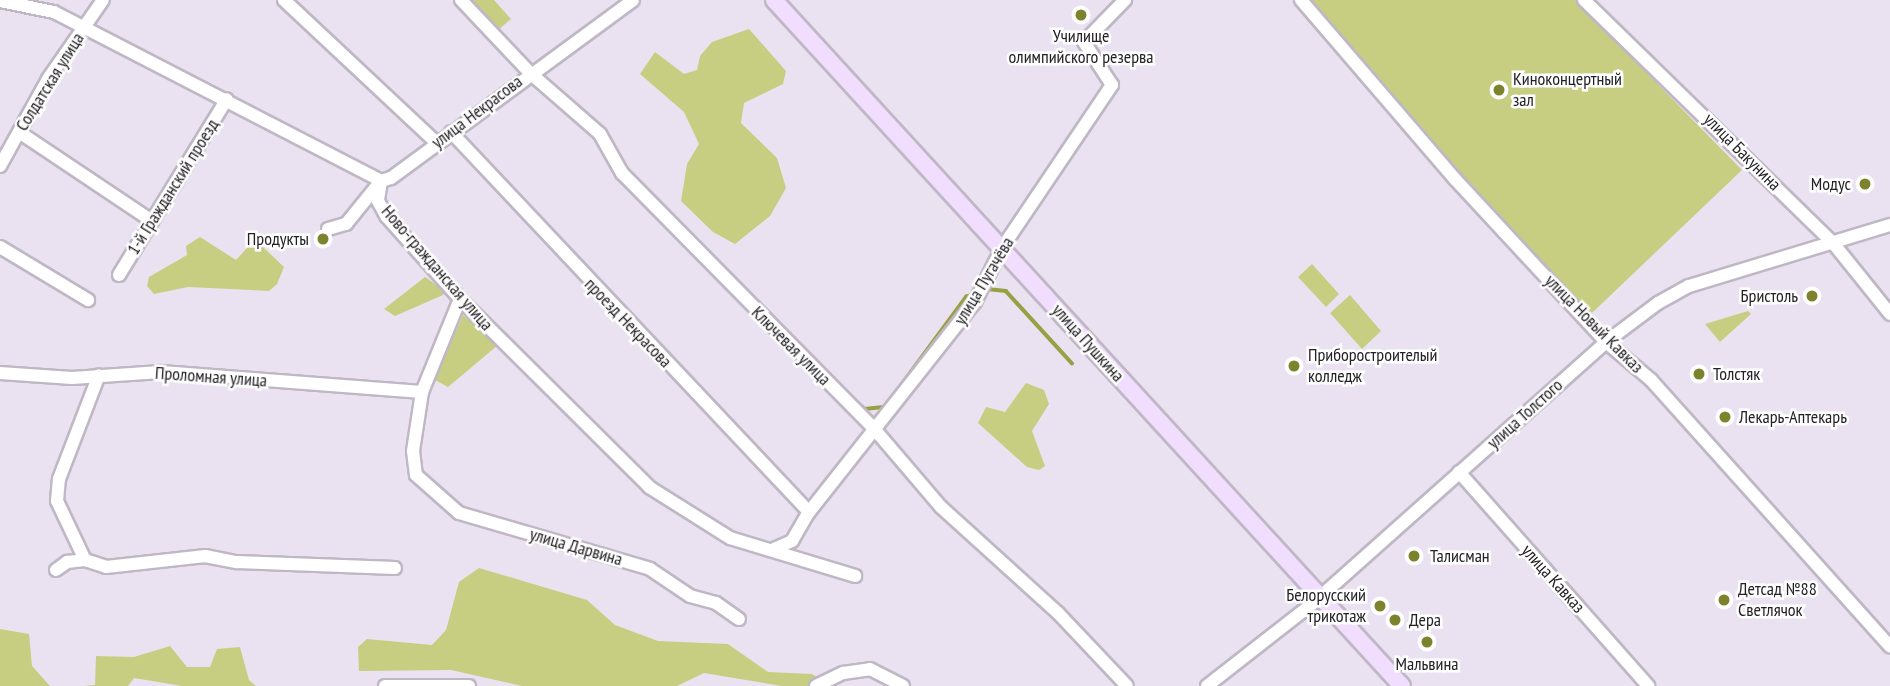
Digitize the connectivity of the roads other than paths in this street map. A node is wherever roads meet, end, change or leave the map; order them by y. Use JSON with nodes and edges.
{"nodes":[{"id":1,"x":103,"y":0,"type":"edge"},
{"id":2,"x":284,"y":0,"type":"edge"},
{"id":3,"x":461,"y":0,"type":"edge"},
{"id":4,"x":633,"y":0,"type":"edge"},
{"id":5,"x":775,"y":0,"type":"edge"},
{"id":6,"x":1125,"y":0,"type":"edge"},
{"id":7,"x":1301,"y":0,"type":"edge"},
{"id":8,"x":1584,"y":0,"type":"edge"},
{"id":9,"x":0,"y":1,"type":"edge"},
{"id":10,"x":84,"y":28,"type":"junction"},
{"id":11,"x":529,"y":72,"type":"junction"},
{"id":12,"x":227,"y":99,"type":"junction"},
{"id":13,"x":451,"y":131,"type":"junction"},
{"id":14,"x":19,"y":132,"type":"junction"},
{"id":15,"x":437,"y":142,"type":"junction"},
{"id":16,"x":0,"y":166,"type":"edge"},
{"id":17,"x":380,"y":181,"type":"junction"},
{"id":18,"x":152,"y":221,"type":"junction"},
{"id":19,"x":1890,"y":226,"type":"edge"},
{"id":20,"x":328,"y":229,"type":"dead end"},
{"id":21,"x":1833,"y":243,"type":"junction"},
{"id":22,"x":0,"y":247,"type":"edge"},
{"id":23,"x":1002,"y":248,"type":"junction"},
{"id":24,"x":120,"y":275,"type":"dead end"},
{"id":25,"x":460,"y":299,"type":"junction"},
{"id":26,"x":88,"y":300,"type":"dead end"},
{"id":27,"x":1890,"y":314,"type":"edge"},
{"id":28,"x":1606,"y":342,"type":"junction"},
{"id":29,"x":0,"y":373,"type":"edge"},
{"id":30,"x":99,"y":375,"type":"junction"},
{"id":31,"x":422,"y":393,"type":"junction"},
{"id":32,"x":876,"y":431,"type":"junction"},
{"id":33,"x":1459,"y":472,"type":"junction"},
{"id":34,"x":809,"y":512,"type":"junction"},
{"id":35,"x":774,"y":549,"type":"junction"},
{"id":36,"x":85,"y":560,"type":"junction"},
{"id":37,"x":395,"y":568,"type":"dead end"},
{"id":38,"x":56,"y":570,"type":"dead end"},
{"id":39,"x":855,"y":576,"type":"dead end"},
{"id":40,"x":1320,"y":596,"type":"junction"},
{"id":41,"x":738,"y":619,"type":"dead end"},
{"id":42,"x":1890,"y":646,"type":"edge"},
{"id":43,"x":385,"y":686,"type":"edge"},
{"id":44,"x":469,"y":686,"type":"edge"},
{"id":45,"x":816,"y":686,"type":"edge"},
{"id":46,"x":903,"y":686,"type":"edge"},
{"id":47,"x":1127,"y":686,"type":"edge"},
{"id":48,"x":1207,"y":686,"type":"edge"},
{"id":49,"x":1402,"y":686,"type":"edge"},
{"id":50,"x":1648,"y":686,"type":"edge"}],
"edges":[{"from":1,"to":10,"type":"street","name":"Солдатская улица"},
{"from":2,"to":15,"type":"street"},
{"from":3,"to":11,"type":"street","name":"Ключевая улица"},
{"from":4,"to":11,"type":"street","name":"улица Некрасова"},
{"from":5,"to":23,"type":"main road","name":"улица Пушкина"},
{"from":6,"to":23,"type":"street","name":"улица Пугачёва"},
{"from":7,"to":28,"type":"street","name":"улица Новый Кавказ"},
{"from":8,"to":21,"type":"street","name":"улица Бакунина"},
{"from":9,"to":10,"type":"street","name":"Ново-гражданская улица"},
{"from":10,"to":12,"type":"street","name":"Ново-гражданская улица"},
{"from":10,"to":14,"type":"street","name":"Солдатская улица"},
{"from":11,"to":13,"type":"street","name":"улица Некрасова"},
{"from":11,"to":32,"type":"street","name":"Ключевая улица"},
{"from":12,"to":17,"type":"street","name":"Ново-гражданская улица"},
{"from":12,"to":18,"type":"street","name":"1-й Гражданский проезд"},
{"from":13,"to":15,"type":"street","name":"улица Некрасова"},
{"from":13,"to":34,"type":"street","name":"проезд Некрасова"},
{"from":14,"to":16,"type":"street","name":"Солдатская улица"},
{"from":14,"to":18,"type":"street"},
{"from":15,"to":17,"type":"street","name":"улица Некрасова"},
{"from":17,"to":20,"type":"street","name":"улица Некрасова"},
{"from":17,"to":25,"type":"street","name":"Ново-гражданская улица"},
{"from":18,"to":24,"type":"street","name":"1-й Гражданский проезд"},
{"from":19,"to":21,"type":"street","name":"улица Толстого"},
{"from":21,"to":27,"type":"street","name":"улица Бакунина"},
{"from":21,"to":28,"type":"street","name":"улица Толстого"},
{"from":22,"to":26,"type":"street"},
{"from":23,"to":32,"type":"street","name":"улица Пугачёва"},
{"from":23,"to":40,"type":"main road","name":"улица Пушкина"},
{"from":25,"to":31,"type":"street"},
{"from":25,"to":35,"type":"street","name":"Ново-гражданская улица"},
{"from":28,"to":33,"type":"street","name":"улица Толстого"},
{"from":28,"to":42,"type":"street","name":"улица Новый Кавказ"},
{"from":29,"to":30,"type":"street","name":"Проломная улица"},
{"from":30,"to":31,"type":"street","name":"Проломная улица"},
{"from":30,"to":36,"type":"street"},
{"from":31,"to":41,"type":"street","name":"улица Дарвина"},
{"from":32,"to":34,"type":"street","name":"улица Пугачёва"},
{"from":32,"to":47,"type":"street","name":"Ключевая улица"},
{"from":33,"to":40,"type":"street","name":"улица Толстого"},
{"from":33,"to":50,"type":"street","name":"улица Кавказ"},
{"from":34,"to":35,"type":"street","name":"улица Пугачёва"},
{"from":35,"to":39,"type":"street","name":"Ново-гражданская улица"},
{"from":36,"to":37,"type":"street"},
{"from":36,"to":38,"type":"street"},
{"from":40,"to":48,"type":"street","name":"улица Толстого"},
{"from":40,"to":49,"type":"main road","name":"улица Пушкина"},
{"from":43,"to":44,"type":"street"},
{"from":45,"to":46,"type":"street"}]}
